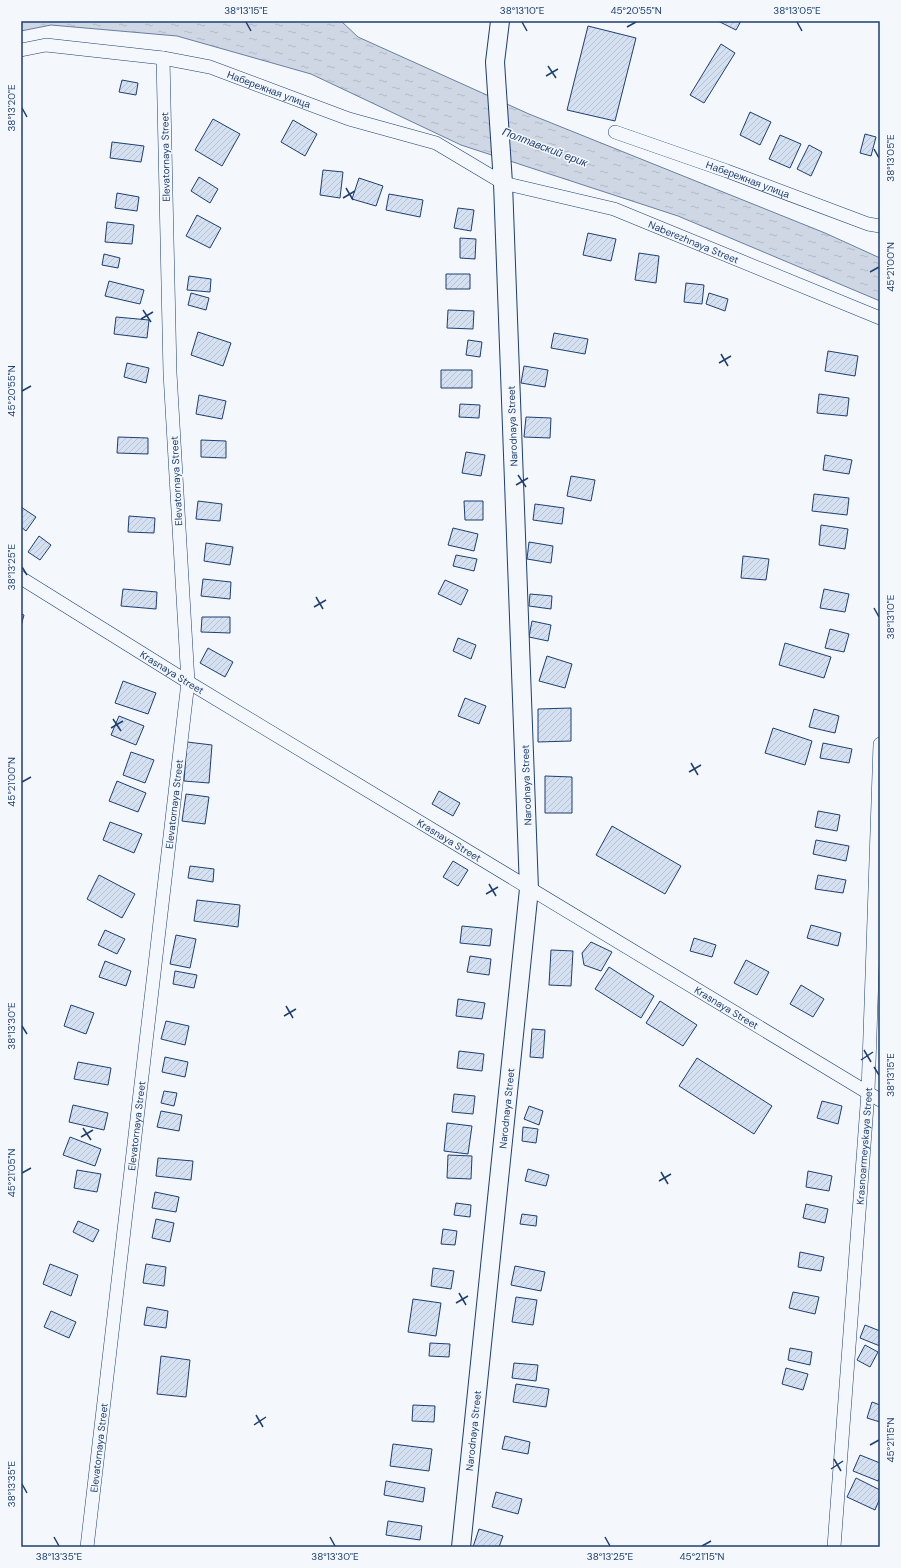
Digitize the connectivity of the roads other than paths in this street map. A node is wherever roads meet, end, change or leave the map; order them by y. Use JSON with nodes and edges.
{"nodes":[{"id":1,"x":500,"y":21,"type":"edge"},
{"id":2,"x":21,"y":50,"type":"edge"},
{"id":3,"x":163,"y":58,"type":"junction"},
{"id":4,"x":615,"y":132,"type":"dead end"},
{"id":5,"x":503,"y":183,"type":"junction"},
{"id":6,"x":880,"y":226,"type":"edge"},
{"id":7,"x":880,"y":318,"type":"edge"},
{"id":8,"x":21,"y":578,"type":"edge"},
{"id":9,"x":188,"y":682,"type":"junction"},
{"id":10,"x":880,"y":744,"type":"edge"},
{"id":11,"x":529,"y":889,"type":"junction"},
{"id":12,"x":868,"y":1092,"type":"junction"},
{"id":13,"x":880,"y":1100,"type":"edge"},
{"id":14,"x":87,"y":1547,"type":"edge"},
{"id":15,"x":461,"y":1547,"type":"edge"},
{"id":16,"x":834,"y":1547,"type":"edge"}],
"edges":[{"from":1,"to":5,"type":"main road","name":"Narodnaya Street"},
{"from":2,"to":3,"type":"street","name":"Набережная улица"},
{"from":3,"to":5,"type":"street","name":"Набережная улица"},
{"from":3,"to":9,"type":"street","name":"Elevatornaya Street"},
{"from":4,"to":6,"type":"street","name":"Набережная улица"},
{"from":5,"to":7,"type":"street","name":"Naberezhnaya Street"},
{"from":5,"to":11,"type":"main road","name":"Narodnaya Street"},
{"from":8,"to":9,"type":"street","name":"Krasnaya Street"},
{"from":9,"to":11,"type":"street","name":"Krasnaya Street"},
{"from":9,"to":14,"type":"street","name":"Elevatornaya Street"},
{"from":10,"to":12,"type":"street","name":"Krasnoarmeyskaya Street"},
{"from":11,"to":12,"type":"street","name":"Krasnaya Street"},
{"from":11,"to":15,"type":"main road","name":"Narodnaya Street"},
{"from":12,"to":13,"type":"street","name":"Krasnaya Street"},
{"from":12,"to":16,"type":"street","name":"Krasnoarmeyskaya Street"}]}
